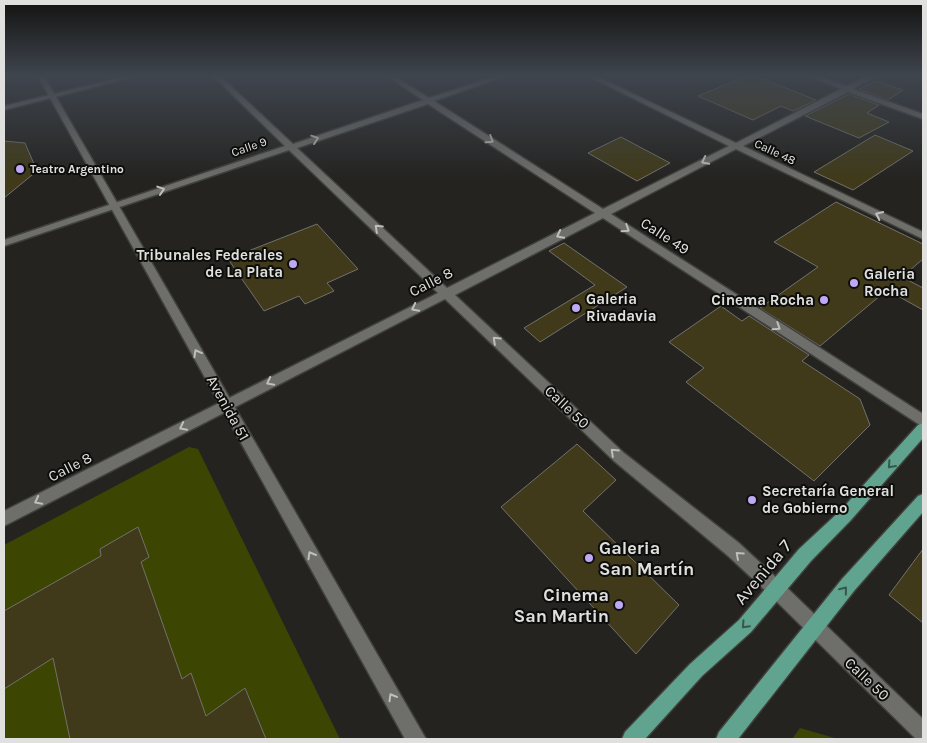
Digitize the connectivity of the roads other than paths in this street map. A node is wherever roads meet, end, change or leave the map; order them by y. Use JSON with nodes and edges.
{"nodes":[{"id":1,"x":61,"y":111,"type":"edge"},
{"id":2,"x":253,"y":111,"type":"edge"},
{"id":3,"x":399,"y":111,"type":"edge"},
{"id":4,"x":443,"y":111,"type":"edge"},
{"id":5,"x":662,"y":111,"type":"edge"},
{"id":6,"x":805,"y":111,"type":"edge"},
{"id":7,"x":906,"y":111,"type":"edge"},
{"id":8,"x":923,"y":117,"type":"edge"},
{"id":9,"x":291,"y":146,"type":"junction"},
{"id":10,"x":734,"y":146,"type":"junction"},
{"id":11,"x":114,"y":206,"type":"junction"},
{"id":12,"x":602,"y":213,"type":"junction"},
{"id":13,"x":923,"y":236,"type":"edge"},
{"id":14,"x":4,"y":243,"type":"edge"},
{"id":15,"x":446,"y":293,"type":"junction"},
{"id":16,"x":226,"y":405,"type":"junction"},
{"id":17,"x":923,"y":421,"type":"edge"},
{"id":18,"x":923,"y":429,"type":"edge"},
{"id":19,"x":923,"y":501,"type":"edge"},
{"id":20,"x":4,"y":519,"type":"edge"},
{"id":21,"x":776,"y":588,"type":"junction"},
{"id":22,"x":814,"y":628,"type":"junction"},
{"id":23,"x":923,"y":732,"type":"edge"},
{"id":24,"x":416,"y":739,"type":"edge"},
{"id":25,"x":632,"y":739,"type":"edge"},
{"id":26,"x":726,"y":739,"type":"edge"}],
"edges":[{"from":1,"to":11,"type":"street","name":"Avenida 51"},
{"from":2,"to":9,"type":"street","name":"Calle 50"},
{"from":9,"to":3,"type":"street","name":"Calle 9","one_way":true},
{"from":4,"to":12,"type":"street","name":"Calle 49","one_way":true},
{"from":5,"to":10,"type":"street","name":"Calle 48"},
{"from":6,"to":10,"type":"street","name":"Calle 8"},
{"from":7,"to":8,"type":"street"},
{"from":11,"to":9,"type":"street","name":"Calle 9","one_way":true},
{"from":15,"to":9,"type":"street","name":"Calle 50","one_way":true},
{"from":10,"to":12,"type":"street","name":"Calle 8","one_way":true},
{"from":13,"to":10,"type":"street","name":"Calle 48","one_way":true},
{"from":11,"to":14,"type":"street","name":"Calle 9"},
{"from":16,"to":11,"type":"street","name":"Avenida 51","one_way":true},
{"from":12,"to":15,"type":"street","name":"Calle 8","one_way":true},
{"from":12,"to":17,"type":"street","name":"Calle 49","one_way":true},
{"from":15,"to":16,"type":"street","name":"Calle 8","one_way":true},
{"from":21,"to":15,"type":"street","name":"Calle 50","one_way":true},
{"from":16,"to":20,"type":"street","name":"Calle 8","one_way":true},
{"from":24,"to":16,"type":"street","name":"Avenida 51","one_way":true},
{"from":18,"to":21,"type":"main road","name":"Avenida 7","one_way":true},
{"from":22,"to":19,"type":"main road","one_way":true},
{"from":21,"to":22,"type":"street","name":"Calle 50"},
{"from":21,"to":25,"type":"main road","name":"Avenida 7","one_way":true},
{"from":22,"to":23,"type":"street","name":"Calle 50"},
{"from":22,"to":26,"type":"main road"}]}
